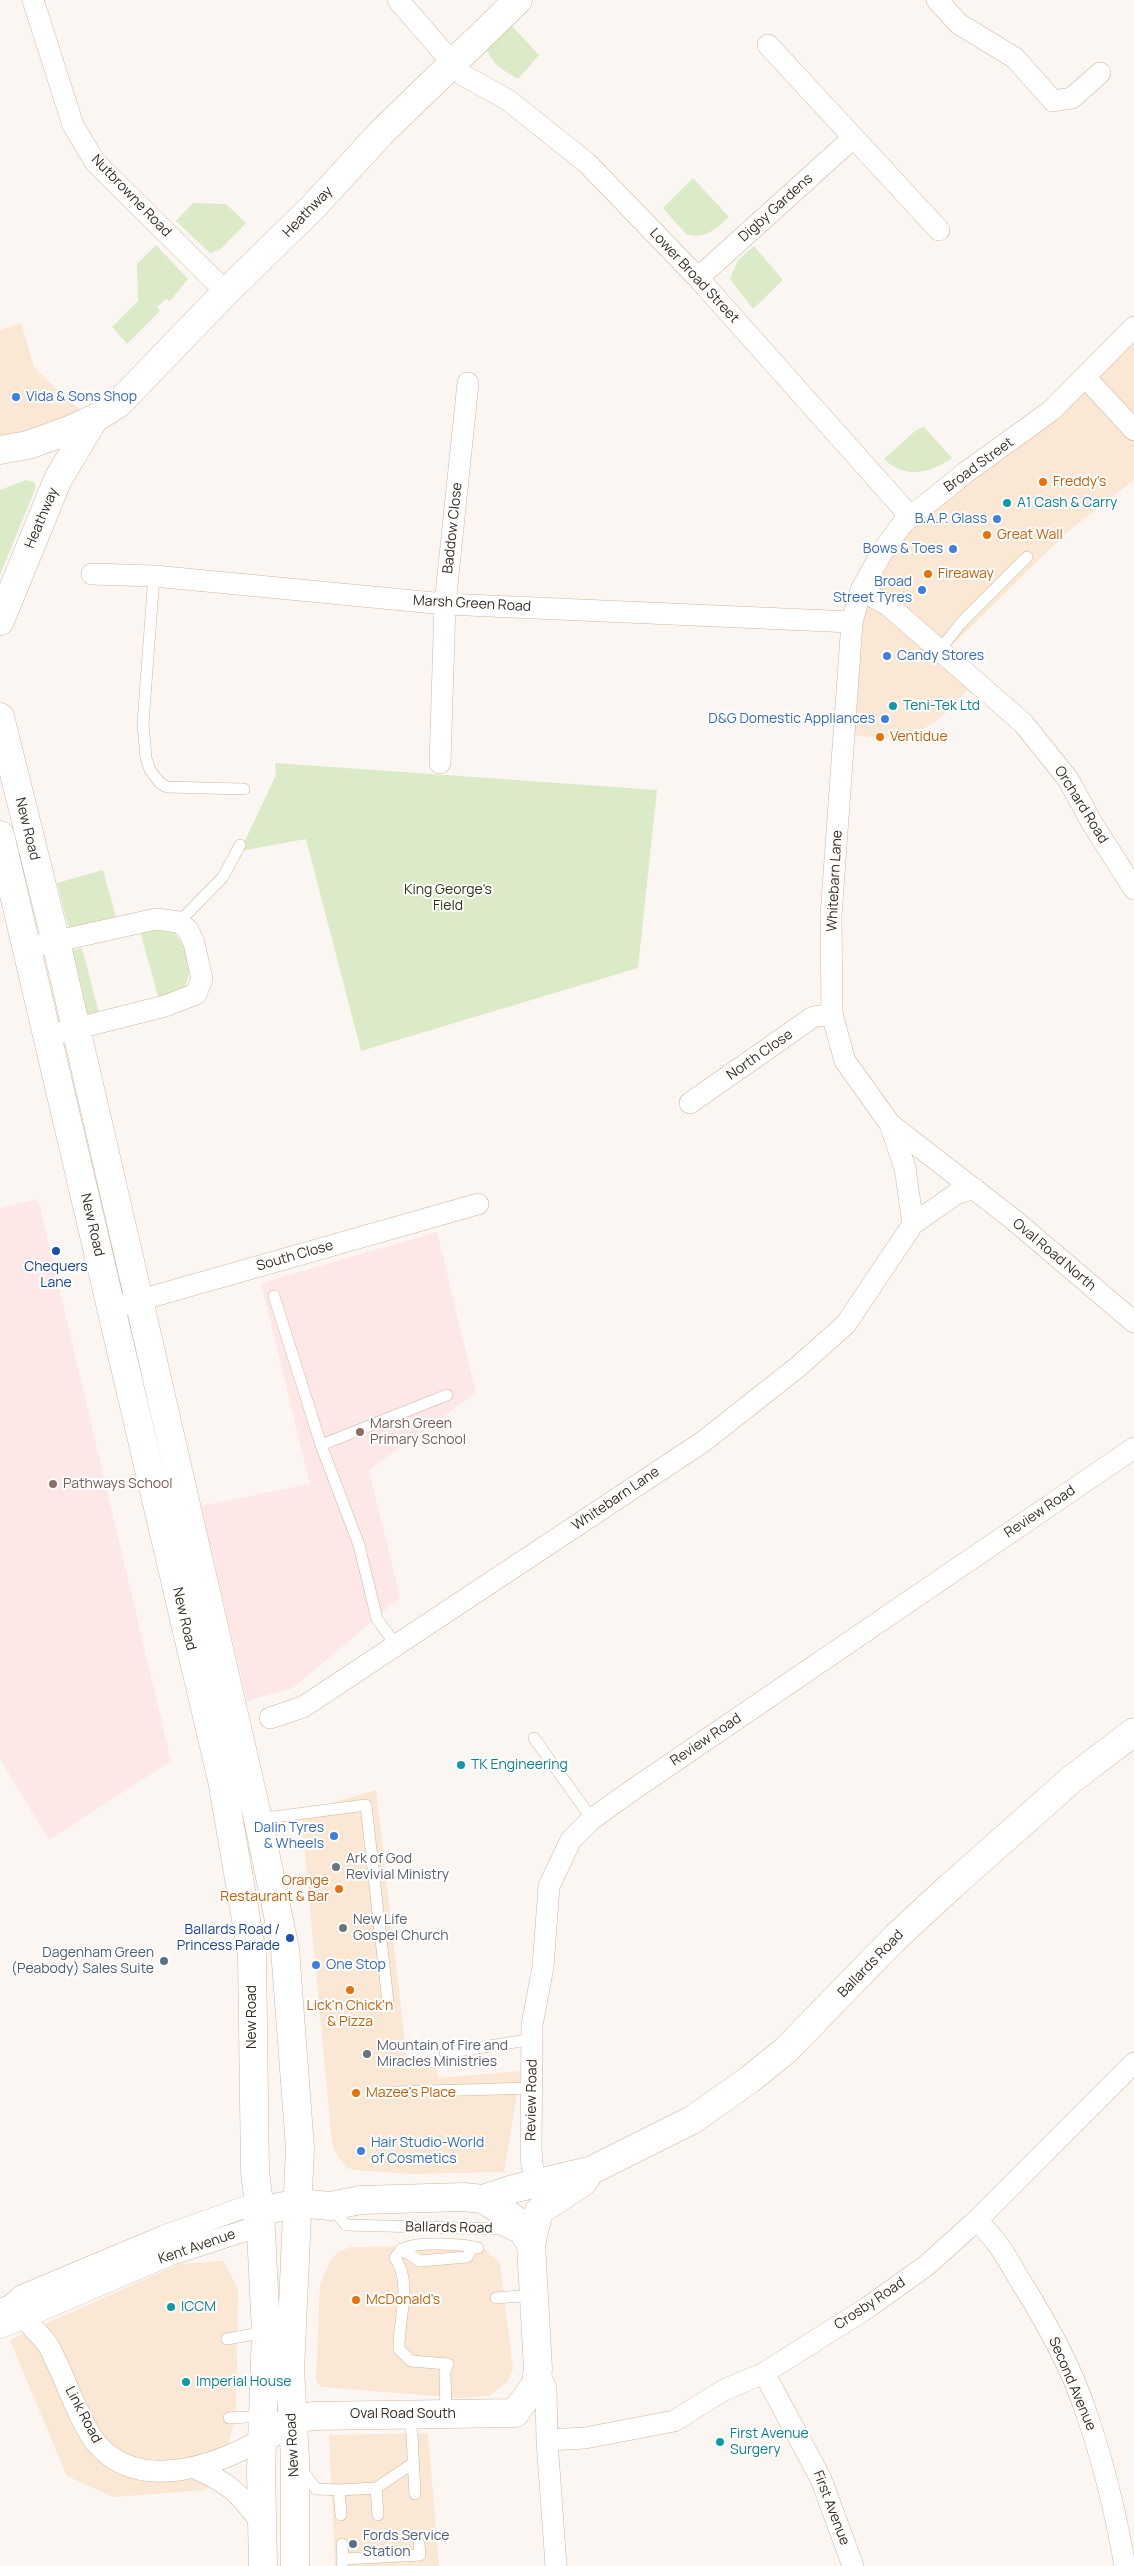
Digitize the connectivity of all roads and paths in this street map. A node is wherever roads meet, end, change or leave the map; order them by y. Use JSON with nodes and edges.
{"nodes":[{"id":1,"x":32,"y":0,"type":"edge"},
{"id":2,"x":398,"y":0,"type":"edge"},
{"id":3,"x":518,"y":0,"type":"edge"},
{"id":4,"x":937,"y":0,"type":"edge"},
{"id":5,"x":768,"y":44,"type":"dead end"},
{"id":6,"x":453,"y":63,"type":"junction"},
{"id":7,"x":1100,"y":73,"type":"dead end"},
{"id":8,"x":853,"y":138,"type":"junction"},
{"id":9,"x":939,"y":230,"type":"dead end"},
{"id":10,"x":698,"y":278,"type":"junction"},
{"id":11,"x":226,"y":292,"type":"junction"},
{"id":12,"x":1134,"y":327,"type":"edge"},
{"id":13,"x":1086,"y":378,"type":"junction"},
{"id":14,"x":468,"y":383,"type":"dead end"},
{"id":15,"x":94,"y":419,"type":"junction"},
{"id":16,"x":1134,"y":430,"type":"edge"},
{"id":17,"x":28,"y":445,"type":"junction"},
{"id":18,"x":0,"y":450,"type":"edge"},
{"id":19,"x":0,"y":463,"type":"edge"},
{"id":20,"x":910,"y":516,"type":"junction"},
{"id":21,"x":1027,"y":557,"type":"dead end"},
{"id":22,"x":92,"y":574,"type":"dead end"},
{"id":23,"x":154,"y":576,"type":"junction"},
{"id":24,"x":861,"y":590,"type":"junction"},
{"id":25,"x":445,"y":604,"type":"junction"},
{"id":26,"x":0,"y":621,"type":"edge"},
{"id":27,"x":852,"y":622,"type":"junction"},
{"id":28,"x":940,"y":650,"type":"junction"},
{"id":29,"x":0,"y":717,"type":"edge"},
{"id":30,"x":440,"y":764,"type":"dead end"},
{"id":31,"x":244,"y":790,"type":"dead end"},
{"id":32,"x":0,"y":835,"type":"edge"},
{"id":33,"x":240,"y":845,"type":"dead end"},
{"id":34,"x":1134,"y":889,"type":"edge"},
{"id":35,"x":25,"y":902,"type":"junction"},
{"id":36,"x":178,"y":922,"type":"junction"},
{"id":37,"x":56,"y":942,"type":"junction"},
{"id":38,"x":26,"y":948,"type":"junction"},
{"id":39,"x":832,"y":1014,"type":"junction"},
{"id":40,"x":76,"y":1029,"type":"junction"},
{"id":41,"x":47,"y":1036,"type":"junction"},
{"id":42,"x":690,"y":1103,"type":"dead end"},
{"id":43,"x":890,"y":1124,"type":"junction"},
{"id":44,"x":974,"y":1188,"type":"junction"},
{"id":45,"x":478,"y":1204,"type":"dead end"},
{"id":46,"x":913,"y":1224,"type":"junction"},
{"id":47,"x":274,"y":1296,"type":"dead end"},
{"id":48,"x":139,"y":1300,"type":"junction"},
{"id":49,"x":112,"y":1308,"type":"junction"},
{"id":50,"x":1134,"y":1322,"type":"edge"},
{"id":51,"x":447,"y":1395,"type":"dead end"},
{"id":52,"x":321,"y":1445,"type":"junction"},
{"id":53,"x":1134,"y":1448,"type":"edge"},
{"id":54,"x":396,"y":1645,"type":"junction"},
{"id":55,"x":270,"y":1718,"type":"dead end"},
{"id":56,"x":1134,"y":1732,"type":"edge"},
{"id":57,"x":534,"y":1738,"type":"dead end"},
{"id":58,"x":258,"y":1819,"type":"junction"},
{"id":59,"x":592,"y":1819,"type":"junction"},
{"id":60,"x":388,"y":2002,"type":"dead end"},
{"id":61,"x":534,"y":2040,"type":"junction"},
{"id":62,"x":445,"y":2053,"type":"dead end"},
{"id":63,"x":1134,"y":2063,"type":"edge"},
{"id":64,"x":531,"y":2088,"type":"junction"},
{"id":65,"x":396,"y":2092,"type":"dead end"},
{"id":66,"x":592,"y":2170,"type":"junction"},
{"id":67,"x":538,"y":2183,"type":"junction"},
{"id":68,"x":483,"y":2199,"type":"junction"},
{"id":69,"x":299,"y":2203,"type":"junction"},
{"id":70,"x":330,"y":2206,"type":"junction"},
{"id":71,"x":260,"y":2211,"type":"junction"},
{"id":72,"x":976,"y":2221,"type":"junction"},
{"id":73,"x":531,"y":2244,"type":"junction"},
{"id":74,"x":476,"y":2248,"type":"dead end"},
{"id":75,"x":23,"y":2295,"type":"junction"},
{"id":76,"x":533,"y":2295,"type":"junction"},
{"id":77,"x":0,"y":2296,"type":"edge"},
{"id":78,"x":496,"y":2298,"type":"dead end"},
{"id":79,"x":0,"y":2310,"type":"edge"},
{"id":80,"x":25,"y":2316,"type":"junction"},
{"id":81,"x":0,"y":2328,"type":"edge"},
{"id":82,"x":266,"y":2332,"type":"junction"},
{"id":83,"x":227,"y":2339,"type":"dead end"},
{"id":84,"x":538,"y":2369,"type":"junction"},
{"id":85,"x":764,"y":2373,"type":"junction"},
{"id":86,"x":515,"y":2413,"type":"junction"},
{"id":87,"x":408,"y":2414,"type":"junction"},
{"id":88,"x":446,"y":2415,"type":"junction"},
{"id":89,"x":229,"y":2418,"type":"dead end"},
{"id":90,"x":291,"y":2420,"type":"junction"},
{"id":91,"x":262,"y":2427,"type":"junction"},
{"id":92,"x":547,"y":2440,"type":"junction"},
{"id":93,"x":295,"y":2459,"type":"junction"},
{"id":94,"x":412,"y":2464,"type":"junction"},
{"id":95,"x":195,"y":2468,"type":"junction"},
{"id":96,"x":376,"y":2488,"type":"junction"},
{"id":97,"x":339,"y":2490,"type":"junction"},
{"id":98,"x":415,"y":2494,"type":"dead end"},
{"id":99,"x":341,"y":2515,"type":"dead end"},
{"id":100,"x":378,"y":2515,"type":"dead end"},
{"id":101,"x":260,"y":2521,"type":"junction"},
{"id":102,"x":342,"y":2544,"type":"dead end"},
{"id":103,"x":419,"y":2544,"type":"dead end"},
{"id":104,"x":342,"y":2563,"type":"edge"},
{"id":105,"x":262,"y":2566,"type":"edge"},
{"id":106,"x":295,"y":2566,"type":"edge"},
{"id":107,"x":556,"y":2566,"type":"edge"},
{"id":108,"x":853,"y":2566,"type":"edge"},
{"id":109,"x":1125,"y":2566,"type":"edge"}],
"edges":[{"from":1,"to":11,"type":"street","name":"Nutbrowne Road"},
{"from":2,"to":6,"type":"street","name":"Lower Broad Street"},
{"from":3,"to":6,"type":"main road","name":"Heathway"},
{"from":4,"to":7,"type":"street"},
{"from":5,"to":8,"type":"street"},
{"from":6,"to":10,"type":"street","name":"Lower Broad Street"},
{"from":6,"to":11,"type":"main road","name":"Heathway"},
{"from":8,"to":9,"type":"street"},
{"from":8,"to":10,"type":"street","name":"Digby Gardens"},
{"from":10,"to":20,"type":"street","name":"Lower Broad Street"},
{"from":11,"to":15,"type":"main road","name":"Heathway"},
{"from":12,"to":13,"type":"street","name":"Broad Street"},
{"from":13,"to":16,"type":"street"},
{"from":13,"to":20,"type":"street","name":"Broad Street"},
{"from":14,"to":25,"type":"street","name":"Baddow Close"},
{"from":15,"to":17,"type":"main road","name":"Heathway"},
{"from":15,"to":26,"type":"main road","name":"Heathway"},
{"from":17,"to":18,"type":"main road","name":"Heathway"},
{"from":17,"to":19,"type":"main road","name":"Heathway"},
{"from":20,"to":24,"type":"street","name":"Broad Street"},
{"from":21,"to":28,"type":"lane"},
{"from":22,"to":23,"type":"street","name":"Marsh Green Road"},
{"from":23,"to":25,"type":"street","name":"Marsh Green Road"},
{"from":23,"to":31,"type":"lane"},
{"from":24,"to":27,"type":"street","name":"Broad Street"},
{"from":24,"to":28,"type":"street","name":"Orchard Road"},
{"from":25,"to":27,"type":"street","name":"Marsh Green Road"},
{"from":25,"to":30,"type":"street","name":"Baddow Close"},
{"from":27,"to":39,"type":"street","name":"Whitebarn Lane"},
{"from":28,"to":34,"type":"street","name":"Orchard Road"},
{"from":29,"to":35,"type":"main road","name":"New Road"},
{"from":32,"to":35,"type":"main road","name":"New Road"},
{"from":33,"to":36,"type":"lane"},
{"from":35,"to":37,"type":"main road","name":"New Road"},
{"from":35,"to":38,"type":"main road","name":"New Road"},
{"from":36,"to":37,"type":"street"},
{"from":36,"to":40,"type":"street"},
{"from":37,"to":38,"type":"street"},
{"from":37,"to":40,"type":"main road","name":"New Road"},
{"from":38,"to":41,"type":"main road","name":"New Road"},
{"from":39,"to":42,"type":"street","name":"North Close"},
{"from":39,"to":43,"type":"street","name":"Whitebarn Lane"},
{"from":40,"to":41,"type":"street"},
{"from":40,"to":48,"type":"main road","name":"New Road"},
{"from":41,"to":49,"type":"main road","name":"New Road"},
{"from":43,"to":44,"type":"street","name":"Whitebarn Lane"},
{"from":43,"to":46,"type":"street","name":"Whitebarn Lane"},
{"from":44,"to":46,"type":"street","name":"Whitebarn Lane"},
{"from":44,"to":50,"type":"street","name":"Oval Road North"},
{"from":45,"to":48,"type":"street","name":"South Close"},
{"from":46,"to":54,"type":"street","name":"Whitebarn Lane"},
{"from":47,"to":52,"type":"lane"},
{"from":48,"to":49,"type":"street","name":"South Close"},
{"from":48,"to":58,"type":"main road","name":"New Road"},
{"from":49,"to":71,"type":"main road","name":"New Road"},
{"from":51,"to":52,"type":"lane"},
{"from":52,"to":54,"type":"lane"},
{"from":53,"to":59,"type":"street","name":"Review Road"},
{"from":54,"to":55,"type":"street","name":"Whitebarn Lane"},
{"from":56,"to":66,"type":"main road","name":"Ballards Road"},
{"from":57,"to":59,"type":"lane"},
{"from":58,"to":60,"type":"lane"},
{"from":58,"to":69,"type":"main road","name":"New Road"},
{"from":59,"to":61,"type":"street","name":"Review Road"},
{"from":61,"to":62,"type":"lane"},
{"from":61,"to":64,"type":"street","name":"Review Road"},
{"from":63,"to":72,"type":"street","name":"Crosby Road"},
{"from":64,"to":65,"type":"lane"},
{"from":64,"to":67,"type":"street","name":"Review Road"},
{"from":66,"to":67,"type":"main road","name":"Ballards Road"},
{"from":66,"to":73,"type":"main road","name":"Ballards Road"},
{"from":67,"to":68,"type":"main road","name":"Ballards Road"},
{"from":68,"to":70,"type":"main road","name":"Ballards Road"},
{"from":68,"to":73,"type":"main road","name":"Oval Road South"},
{"from":69,"to":70,"type":"main road","name":"Ballards Road"},
{"from":69,"to":71,"type":"main road"},
{"from":69,"to":90,"type":"main road","name":"New Road"},
{"from":70,"to":73,"type":"lane","name":"Ballards Road"},
{"from":71,"to":75,"type":"street","name":"Kent Avenue"},
{"from":71,"to":80,"type":"street","name":"Kent Avenue"},
{"from":71,"to":82,"type":"main road","name":"New Road"},
{"from":72,"to":85,"type":"street","name":"Crosby Road"},
{"from":72,"to":109,"type":"street","name":"Second Avenue"},
{"from":73,"to":76,"type":"main road","name":"Oval Road South"},
{"from":74,"to":88,"type":"lane"},
{"from":75,"to":77,"type":"street","name":"Kent Avenue"},
{"from":75,"to":79,"type":"street","name":"Kent Avenue"},
{"from":75,"to":80,"type":"street"},
{"from":76,"to":78,"type":"lane"},
{"from":76,"to":84,"type":"main road","name":"Oval Road South"},
{"from":80,"to":81,"type":"street","name":"Kent Avenue"},
{"from":80,"to":95,"type":"street","name":"Link Road"},
{"from":82,"to":83,"type":"lane"},
{"from":82,"to":91,"type":"main road","name":"New Road"},
{"from":84,"to":86,"type":"main road","name":"Oval Road South"},
{"from":84,"to":92,"type":"street","name":"Oval Road South"},
{"from":85,"to":92,"type":"street","name":"Crosby Road"},
{"from":85,"to":108,"type":"street","name":"First Avenue"},
{"from":86,"to":88,"type":"main road","name":"Oval Road South"},
{"from":86,"to":92,"type":"street","name":"Oval Road South"},
{"from":87,"to":88,"type":"main road","name":"Oval Road South"},
{"from":87,"to":90,"type":"main road","name":"Oval Road South"},
{"from":87,"to":94,"type":"lane"},
{"from":89,"to":91,"type":"lane"},
{"from":90,"to":91,"type":"main road"},
{"from":90,"to":93,"type":"main road","name":"New Road"},
{"from":91,"to":95,"type":"street","name":"Link Road"},
{"from":91,"to":101,"type":"main road","name":"New Road"},
{"from":92,"to":107,"type":"street","name":"Oval Road South"},
{"from":93,"to":97,"type":"lane"},
{"from":93,"to":106,"type":"main road","name":"New Road"},
{"from":94,"to":96,"type":"lane"},
{"from":94,"to":98,"type":"lane"},
{"from":95,"to":101,"type":"street"},
{"from":96,"to":97,"type":"lane"},
{"from":96,"to":100,"type":"lane"},
{"from":97,"to":99,"type":"lane"},
{"from":101,"to":105,"type":"main road","name":"New Road"},
{"from":102,"to":104,"type":"lane"},
{"from":103,"to":104,"type":"lane"}]}
